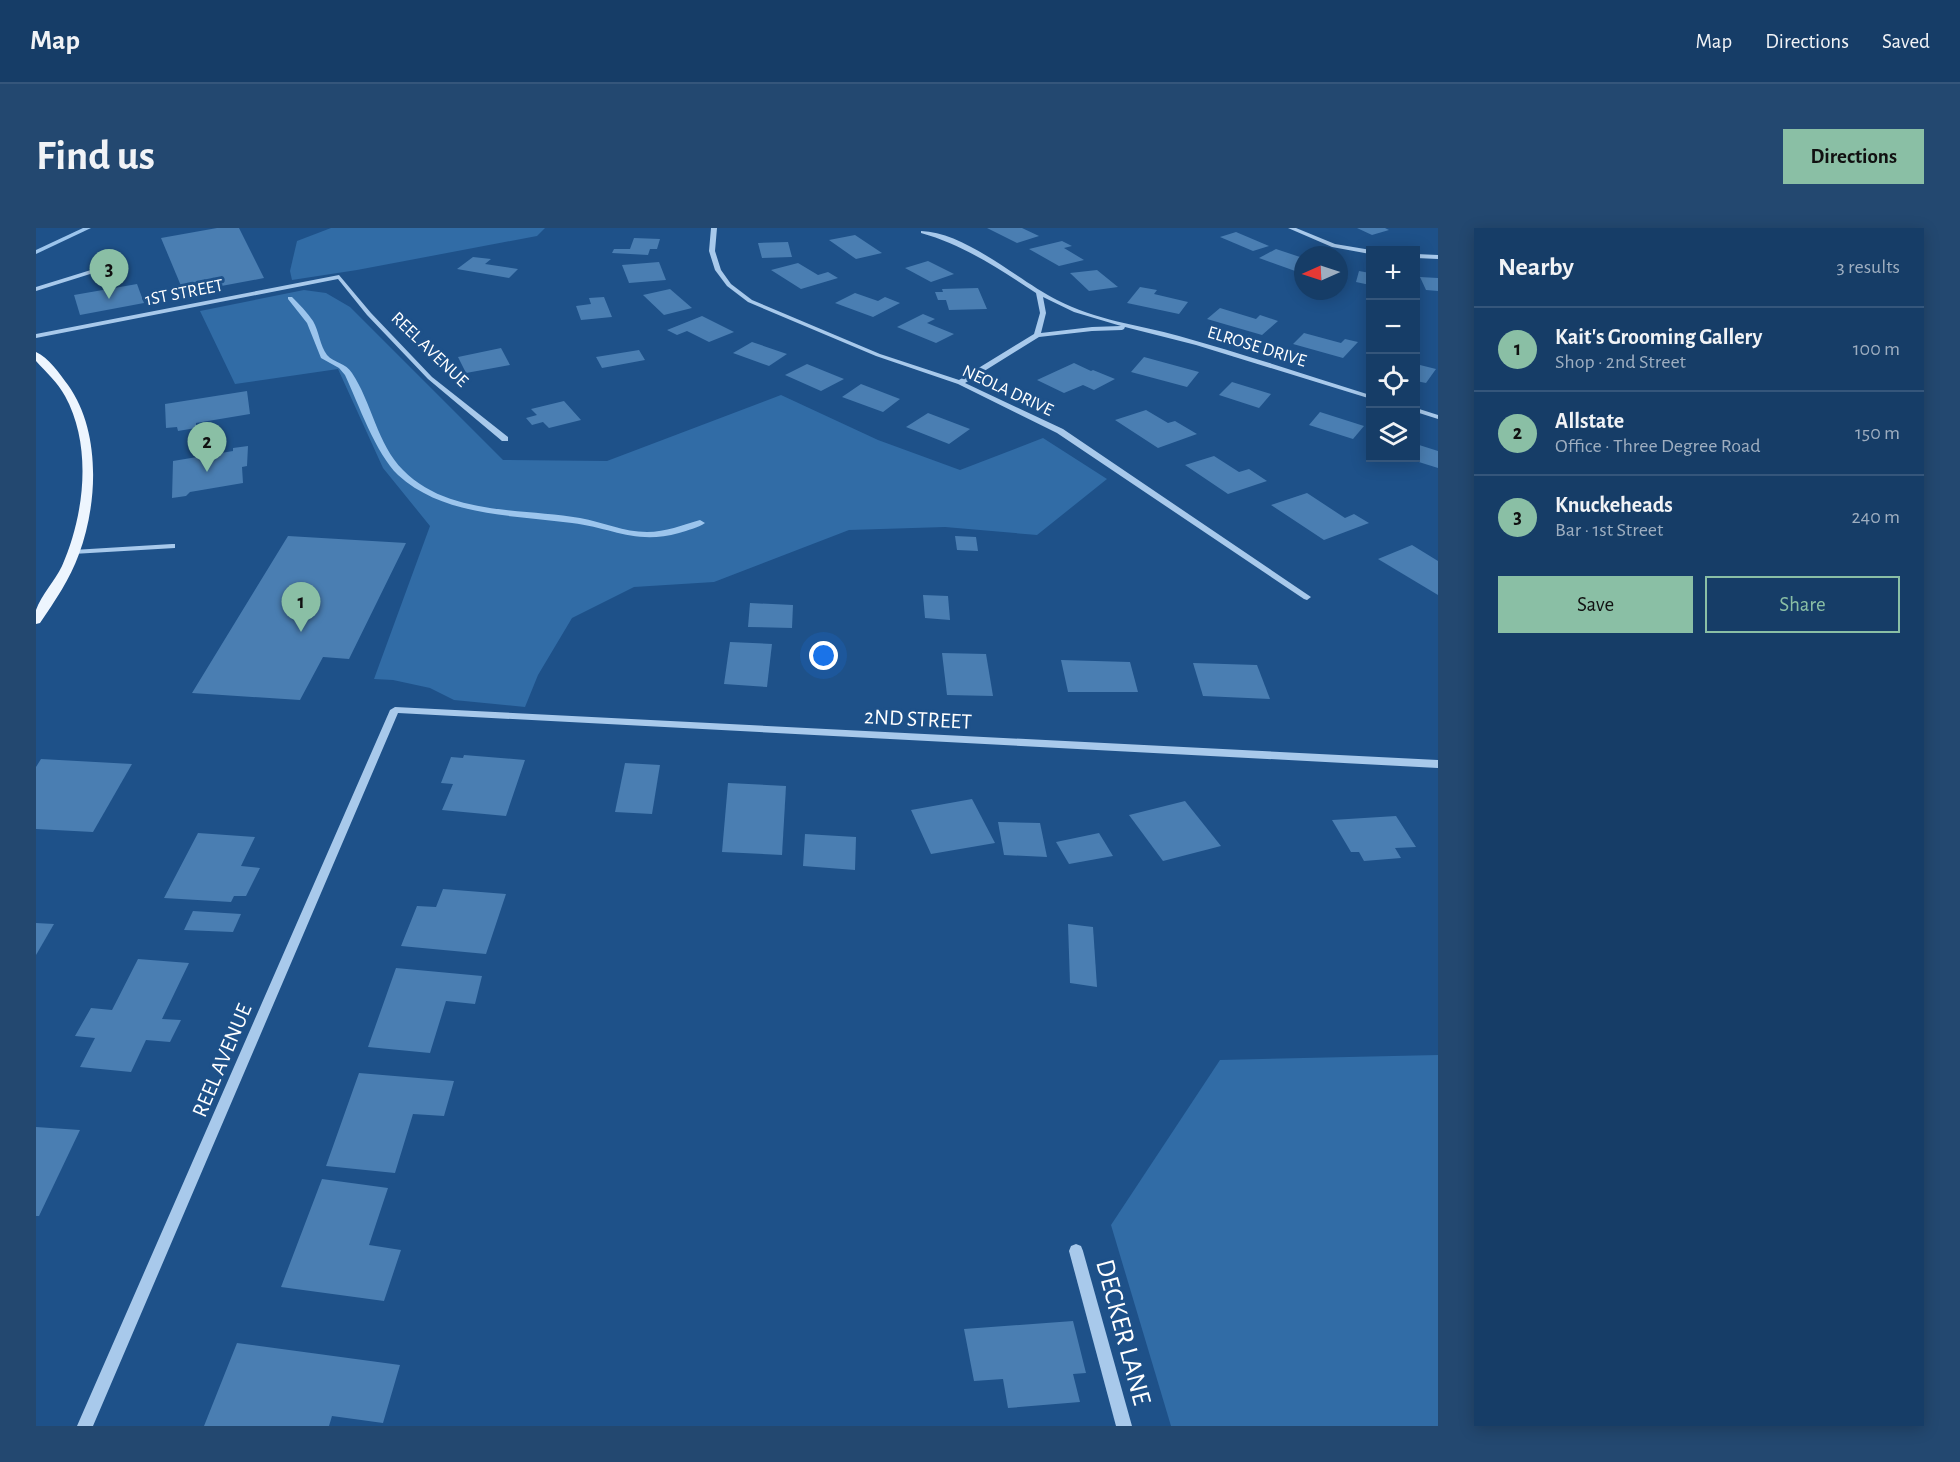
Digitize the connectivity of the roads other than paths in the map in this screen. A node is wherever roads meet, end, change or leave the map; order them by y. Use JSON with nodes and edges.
{"nodes":[{"id":1,"x":714,"y":228,"type":"edge"},
{"id":2,"x":1291,"y":228,"type":"edge"},
{"id":3,"x":923,"y":232,"type":"dead end"},
{"id":4,"x":1366,"y":251,"type":"edge"},
{"id":5,"x":1420,"y":256,"type":"edge"},
{"id":6,"x":1438,"y":257,"type":"edge"},
{"id":7,"x":120,"y":262,"type":"dead end"},
{"id":8,"x":339,"y":278,"type":"joint"},
{"id":9,"x":36,"y":289,"type":"edge"},
{"id":10,"x":1039,"y":293,"type":"junction"},
{"id":11,"x":1133,"y":328,"type":"junction"},
{"id":12,"x":1037,"y":334,"type":"junction"},
{"id":13,"x":36,"y":336,"type":"edge"},
{"id":14,"x":36,"y":355,"type":"edge"},
{"id":15,"x":960,"y":383,"type":"junction"},
{"id":16,"x":1366,"y":395,"type":"edge"},
{"id":17,"x":1420,"y":411,"type":"edge"},
{"id":18,"x":1438,"y":417,"type":"edge"},
{"id":19,"x":504,"y":439,"type":"dead end"},
{"id":20,"x":172,"y":546,"type":"dead end"},
{"id":21,"x":73,"y":552,"type":"junction"},
{"id":22,"x":1307,"y":597,"type":"dead end"},
{"id":23,"x":36,"y":621,"type":"edge"},
{"id":24,"x":395,"y":710,"type":"joint"},
{"id":25,"x":1438,"y":764,"type":"edge"},
{"id":26,"x":1076,"y":1251,"type":"dead end"},
{"id":27,"x":85,"y":1426,"type":"edge"},
{"id":28,"x":1124,"y":1426,"type":"edge"}],
"edges":[{"from":1,"to":15,"type":"street","name":"NEOLA DRIVE"},
{"from":2,"to":4,"type":"street"},
{"from":3,"to":10,"type":"street","name":"ELROSE DRIVE"},
{"from":5,"to":6,"type":"street"},
{"from":7,"to":9,"type":"street"},
{"from":8,"to":13,"type":"street","name":"1ST STREET"},
{"from":8,"to":19,"type":"street","name":"REEL AVENUE"},
{"from":10,"to":11,"type":"street","name":"ELROSE DRIVE"},
{"from":10,"to":12,"type":"street"},
{"from":11,"to":12,"type":"street","name":"ELROSE DRIVE"},
{"from":11,"to":16,"type":"street","name":"ELROSE DRIVE"},
{"from":12,"to":15,"type":"street","name":"ELROSE DRIVE"},
{"from":14,"to":21,"type":"main road"},
{"from":15,"to":22,"type":"street","name":"NEOLA DRIVE"},
{"from":17,"to":18,"type":"street"},
{"from":20,"to":21,"type":"street"},
{"from":21,"to":23,"type":"main road"},
{"from":24,"to":25,"type":"street","name":"2ND STREET"},
{"from":24,"to":27,"type":"street","name":"REEL AVENUE"},
{"from":26,"to":28,"type":"street","name":"DECKER LANE"}]}
